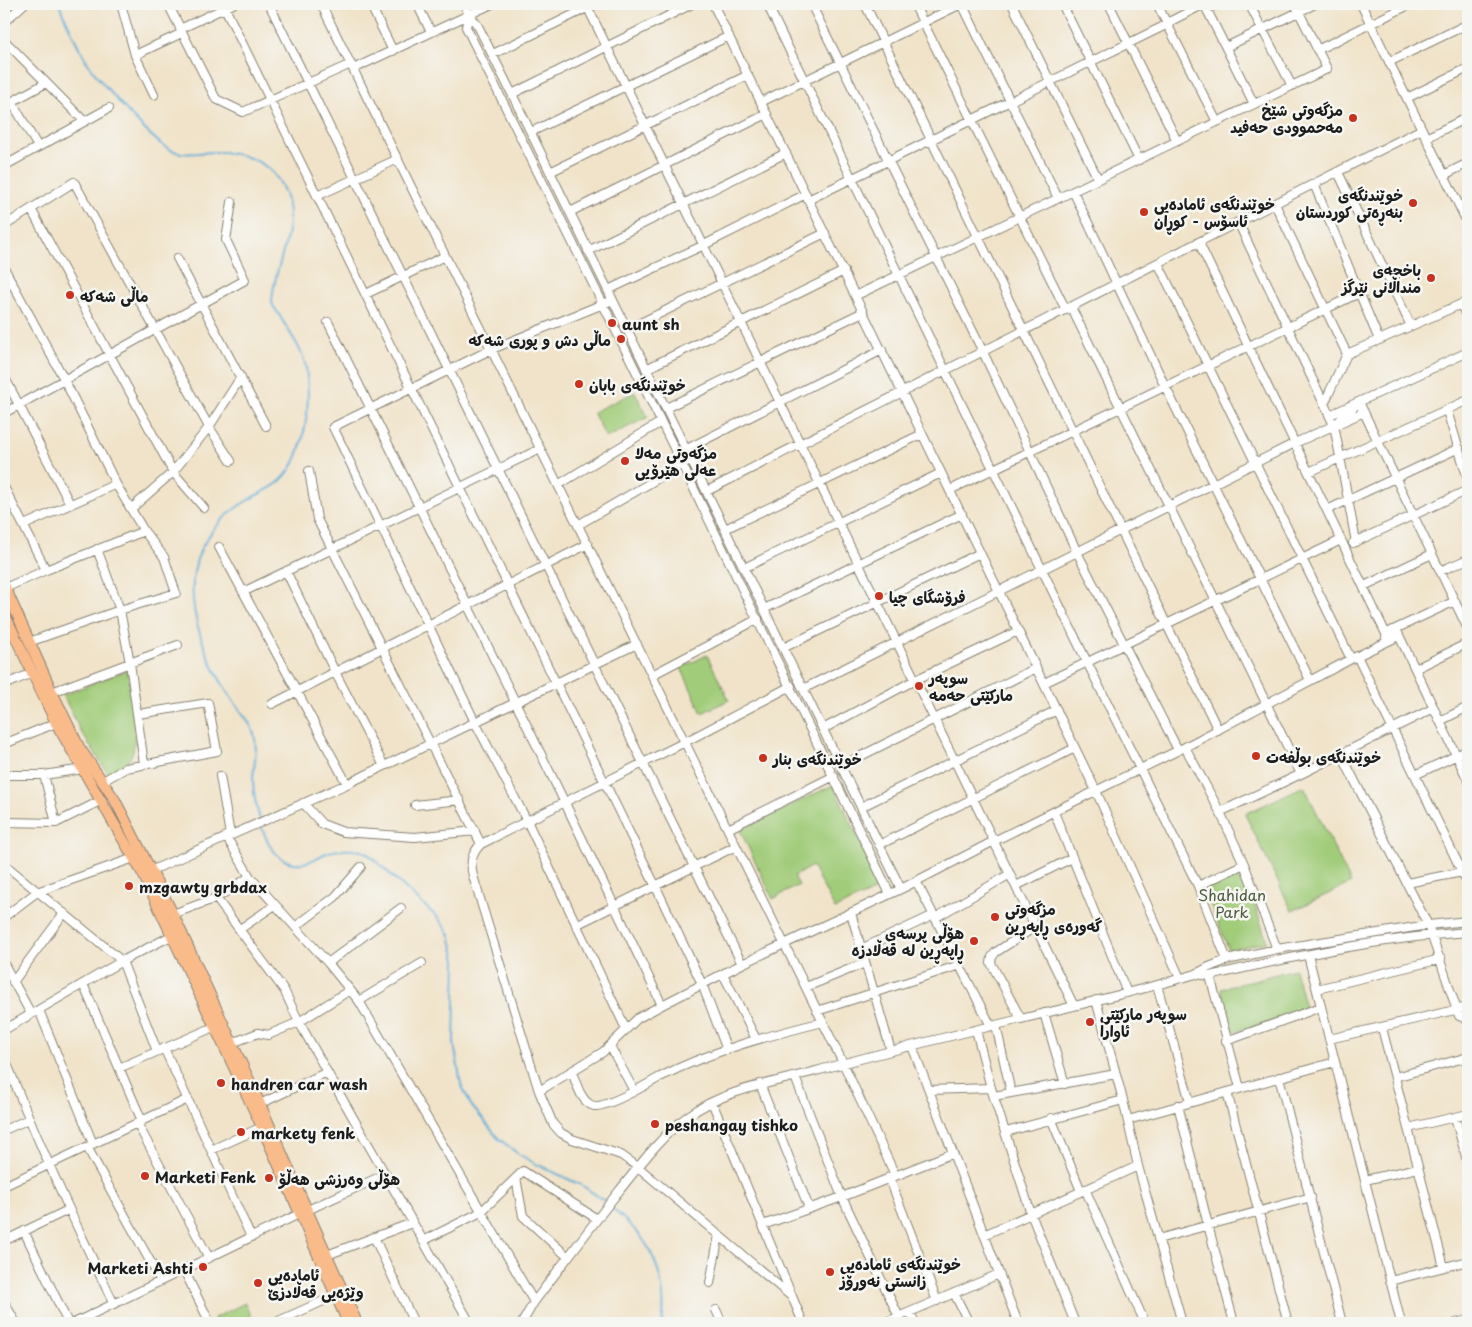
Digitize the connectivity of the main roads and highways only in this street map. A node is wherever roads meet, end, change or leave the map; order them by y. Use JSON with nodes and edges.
{"nodes":[{"id":1,"x":4,"y":586,"type":"edge"},
{"id":2,"x":4,"y":613,"type":"edge"},
{"id":3,"x":7,"y":628,"type":"edge"},
{"id":4,"x":148,"y":872,"type":"junction"},
{"id":5,"x":303,"y":1212,"type":"junction"},
{"id":6,"x":339,"y":1293,"type":"junction"},
{"id":7,"x":348,"y":1323,"type":"edge"},
{"id":8,"x":357,"y":1323,"type":"edge"}],
"edges":[{"from":1,"to":4,"type":"main road"},
{"from":2,"to":3,"type":"main road"},
{"from":3,"to":4,"type":"main road"},
{"from":4,"to":5,"type":"main road"},
{"from":4,"to":5,"type":"main road"},
{"from":5,"to":6,"type":"main road"},
{"from":5,"to":6,"type":"main road"},
{"from":6,"to":7,"type":"main road"},
{"from":6,"to":8,"type":"main road"}]}
